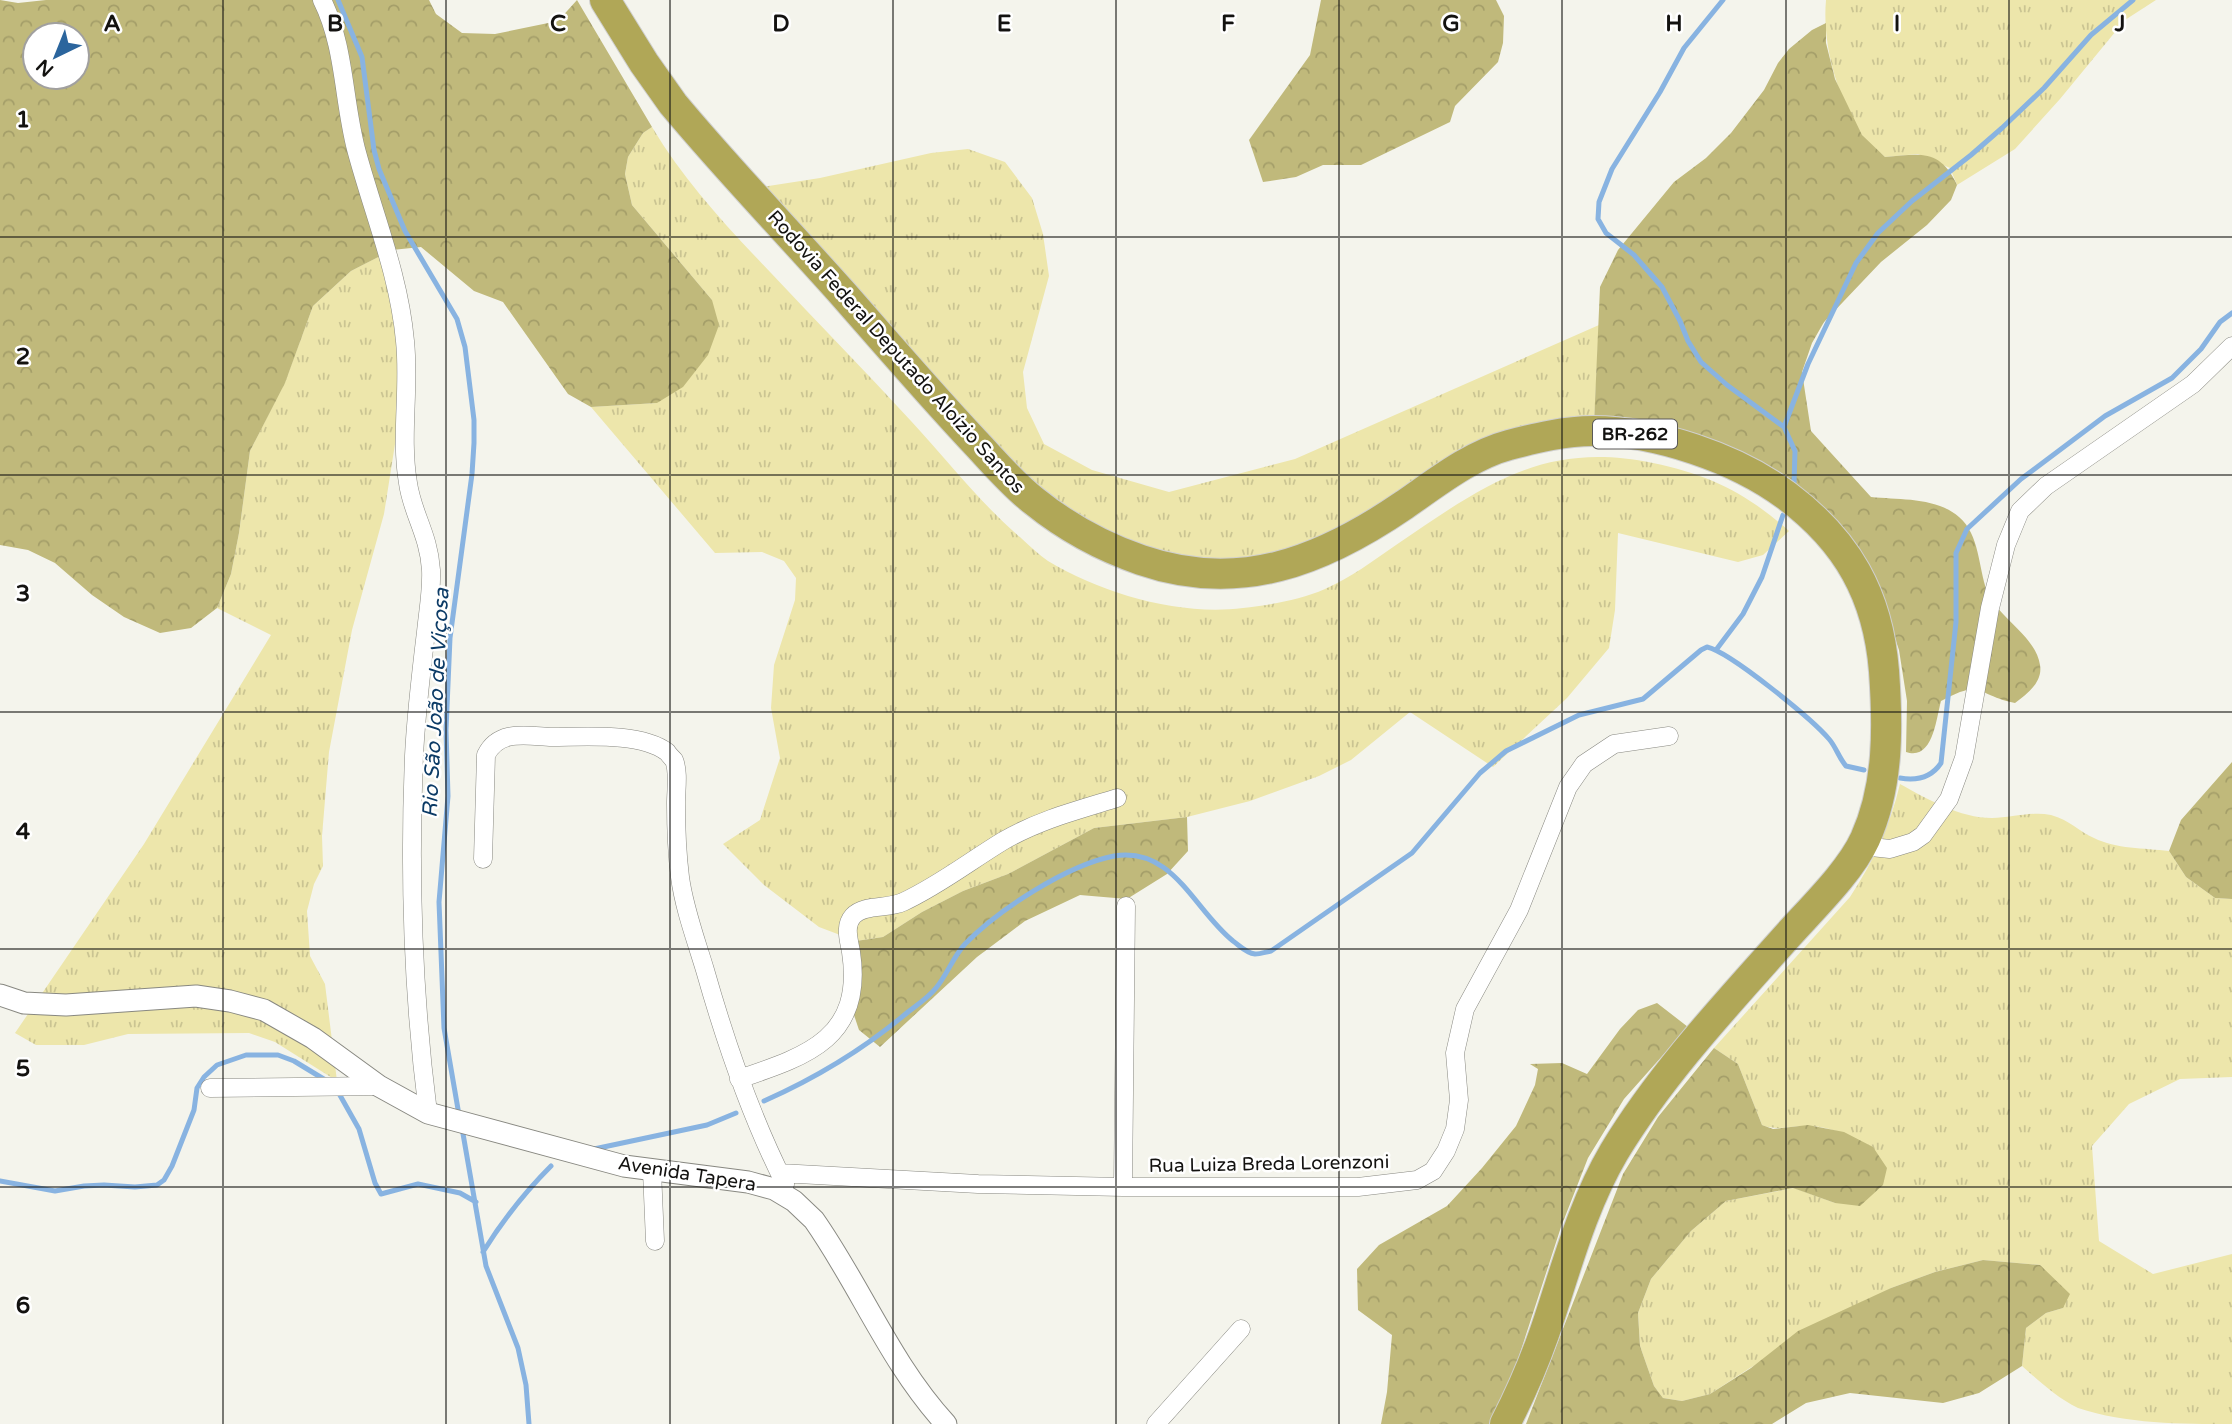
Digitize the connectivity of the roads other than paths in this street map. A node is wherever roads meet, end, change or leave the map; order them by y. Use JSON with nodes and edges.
{"nodes":[{"id":1,"x":322,"y":0,"type":"edge"},
{"id":2,"x":604,"y":0,"type":"edge"},
{"id":3,"x":2232,"y":346,"type":"edge"},
{"id":4,"x":1669,"y":736,"type":"dead end"},
{"id":5,"x":1117,"y":798,"type":"dead end"},
{"id":6,"x":1862,"y":846,"type":"junction"},
{"id":7,"x":483,"y":859,"type":"dead end"},
{"id":8,"x":1126,"y":906,"type":"dead end"},
{"id":9,"x":0,"y":995,"type":"edge"},
{"id":10,"x":739,"y":1079,"type":"junction"},
{"id":11,"x":379,"y":1086,"type":"junction"},
{"id":12,"x":210,"y":1088,"type":"dead end"},
{"id":13,"x":434,"y":1115,"type":"junction"},
{"id":14,"x":652,"y":1171,"type":"junction"},
{"id":15,"x":780,"y":1173,"type":"junction"},
{"id":16,"x":1123,"y":1187,"type":"junction"},
{"id":17,"x":794,"y":1201,"type":"junction"},
{"id":18,"x":654,"y":1241,"type":"dead end"},
{"id":19,"x":1241,"y":1329,"type":"dead end"},
{"id":20,"x":946,"y":1424,"type":"edge"},
{"id":21,"x":1156,"y":1424,"type":"edge"},
{"id":22,"x":1505,"y":1424,"type":"edge"}],
"edges":[{"from":1,"to":13,"type":"street"},
{"from":2,"to":6,"type":"highway","name":"Rodovia Federal Deputado Aloízio Santos","number":"BR-262"},
{"from":3,"to":6,"type":"street"},
{"from":4,"to":16,"type":"street","name":"Rua Luiza Breda Lorenzoni"},
{"from":5,"to":10,"type":"street"},
{"from":6,"to":22,"type":"highway","name":"Rodovia Federal Deputado Aloízio Santos","number":"BR-262"},
{"from":7,"to":10,"type":"street"},
{"from":8,"to":16,"type":"street"},
{"from":9,"to":11,"type":"street","name":"Avenida Tapera"},
{"from":10,"to":15,"type":"street"},
{"from":11,"to":12,"type":"street"},
{"from":11,"to":13,"type":"street","name":"Avenida Tapera"},
{"from":13,"to":14,"type":"street","name":"Avenida Tapera"},
{"from":14,"to":17,"type":"street","name":"Avenida Tapera"},
{"from":14,"to":18,"type":"street"},
{"from":15,"to":16,"type":"street","name":"Rua Luiza Breda Lorenzoni"},
{"from":15,"to":17,"type":"street"},
{"from":17,"to":20,"type":"street","name":"Avenida Tapera"},
{"from":19,"to":21,"type":"street"}]}
